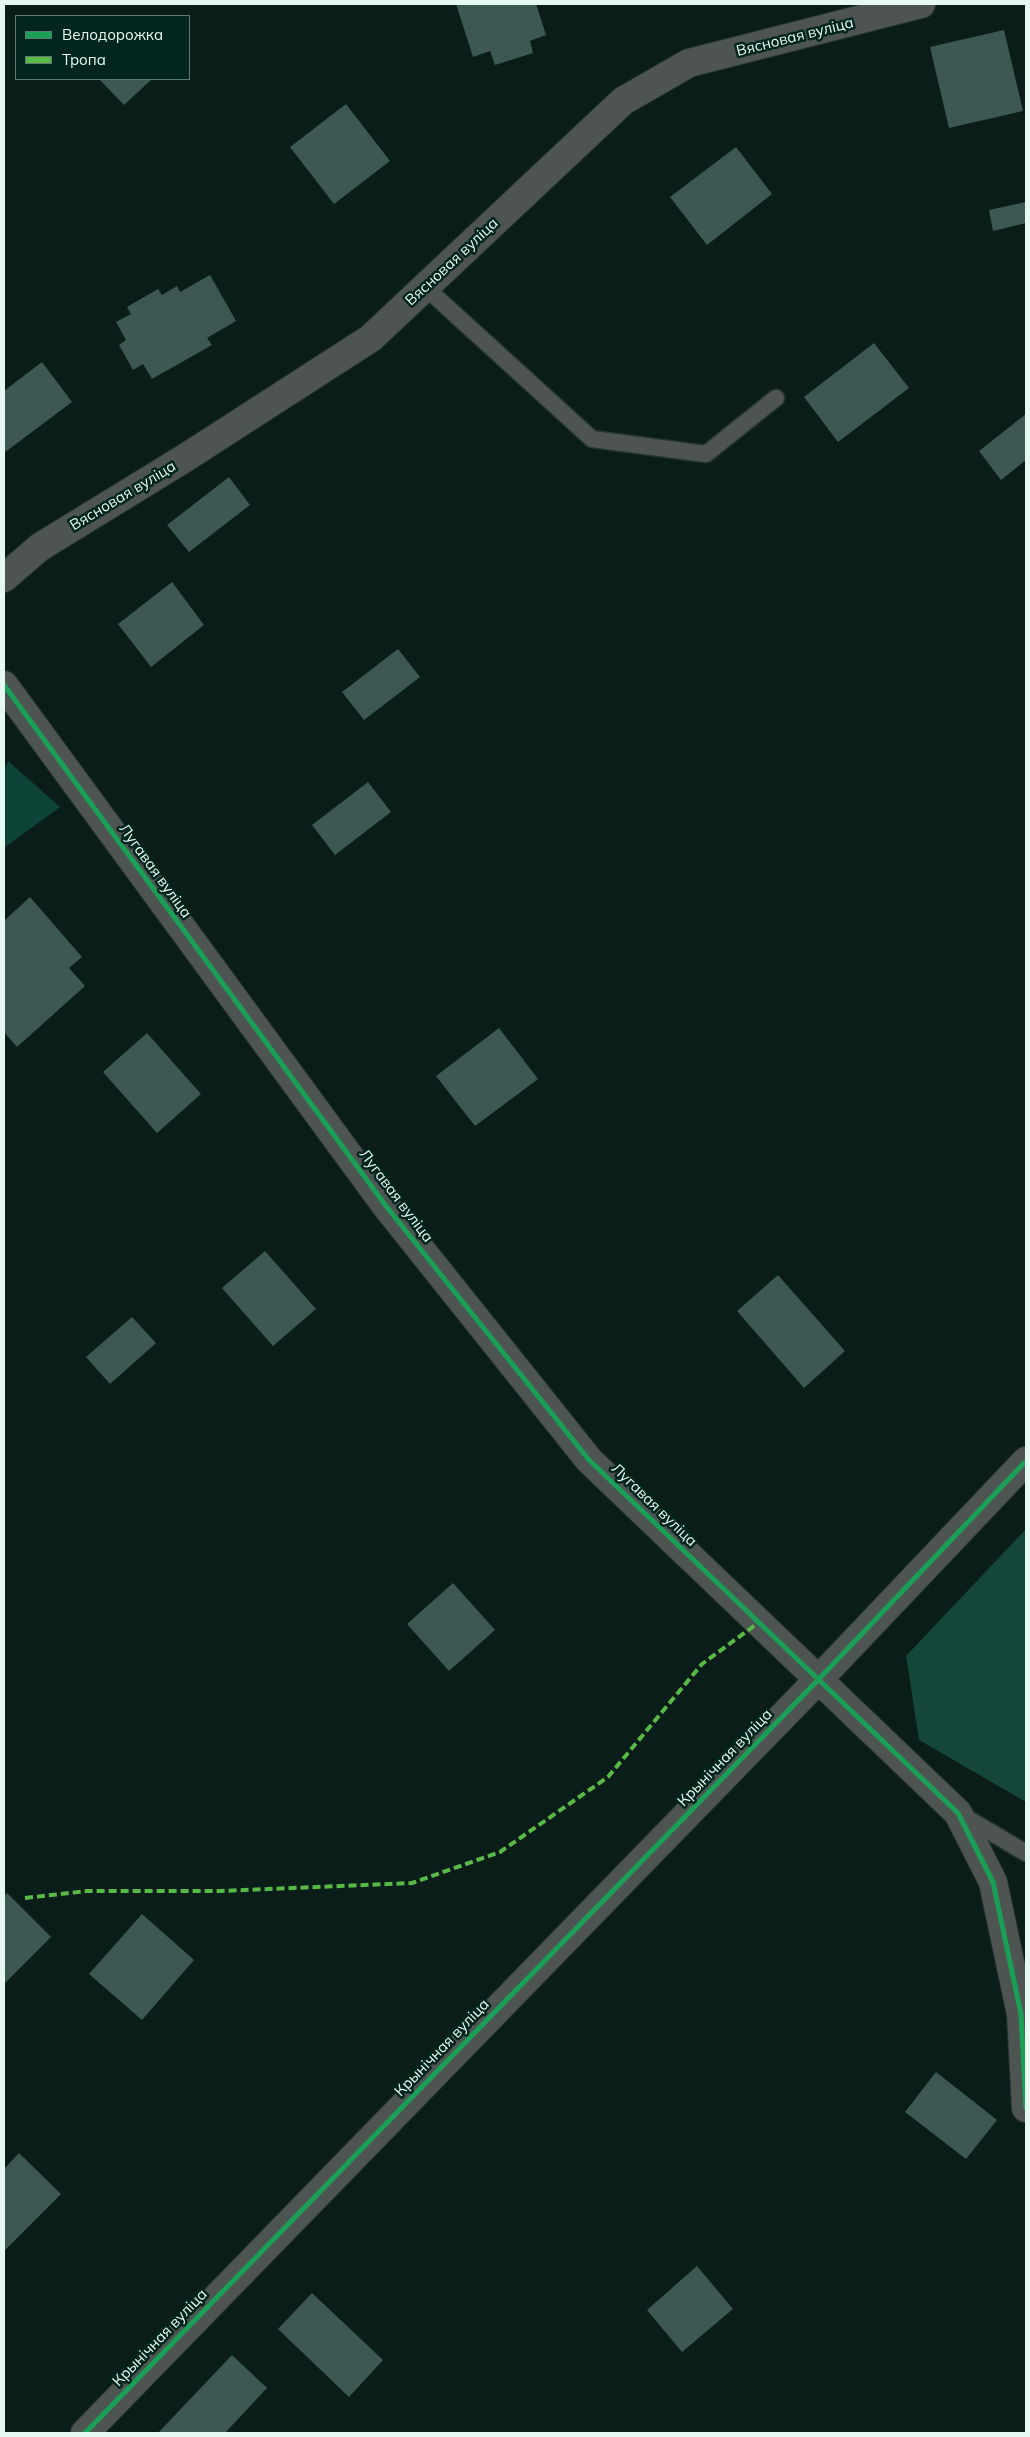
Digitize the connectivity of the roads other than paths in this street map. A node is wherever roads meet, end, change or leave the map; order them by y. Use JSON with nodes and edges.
{"nodes":[{"id":1,"x":921,"y":4,"type":"edge"},
{"id":2,"x":425,"y":287,"type":"junction"},
{"id":3,"x":776,"y":398,"type":"dead end"},
{"id":4,"x":4,"y":578,"type":"edge"},
{"id":5,"x":4,"y":685,"type":"edge"},
{"id":6,"x":1026,"y":1461,"type":"edge"},
{"id":7,"x":818,"y":1680,"type":"junction"},
{"id":8,"x":958,"y":1813,"type":"junction"},
{"id":9,"x":1026,"y":1853,"type":"edge"},
{"id":10,"x":1026,"y":2108,"type":"edge"},
{"id":11,"x":85,"y":2433,"type":"edge"}],
"edges":[{"from":1,"to":2,"type":"street","name":"Вясновая вуліца"},
{"from":2,"to":3,"type":"lane"},
{"from":2,"to":4,"type":"street","name":"Вясновая вуліца"},
{"from":5,"to":7,"type":"street","name":"Лугавая вуліца"},
{"from":6,"to":7,"type":"street","name":"Крынічная вуліца"},
{"from":7,"to":8,"type":"street"},
{"from":7,"to":11,"type":"street","name":"Крынічная вуліца"},
{"from":8,"to":9,"type":"lane"},
{"from":8,"to":10,"type":"street"}]}
